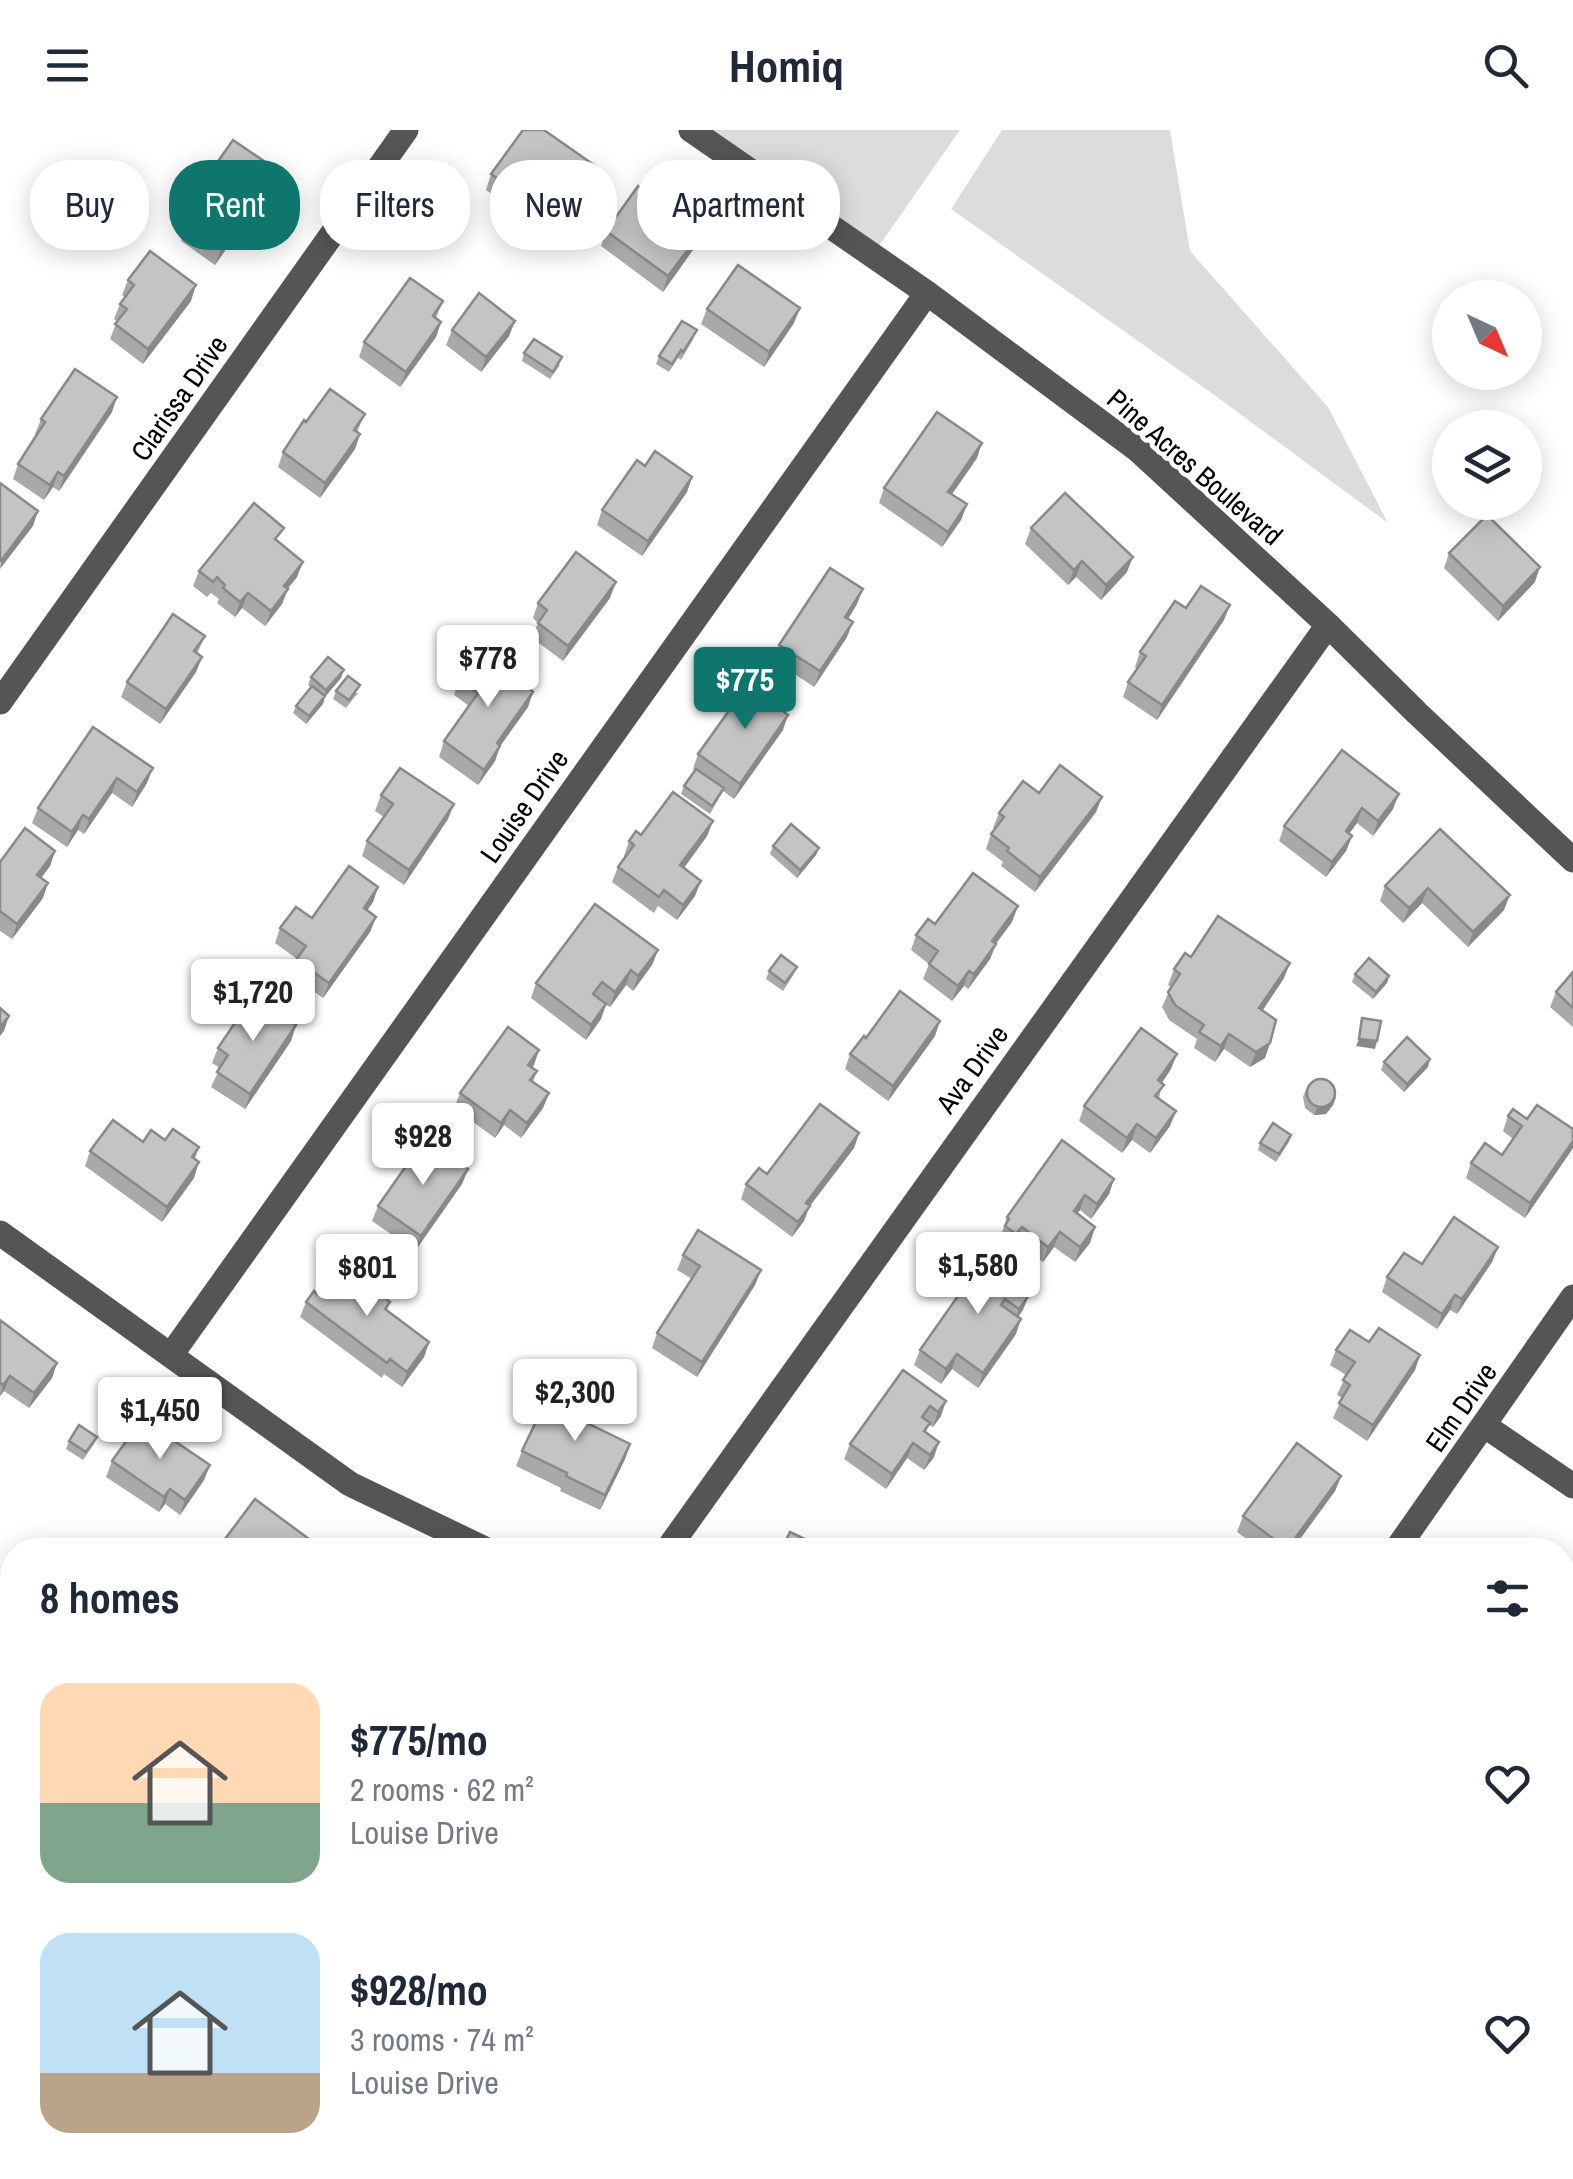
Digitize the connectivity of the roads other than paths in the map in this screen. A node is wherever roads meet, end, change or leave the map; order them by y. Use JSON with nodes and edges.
{"nodes":[{"id":1,"x":406,"y":130,"type":"edge"},
{"id":2,"x":691,"y":130,"type":"edge"},
{"id":3,"x":927,"y":293,"type":"junction"},
{"id":4,"x":1328,"y":625,"type":"junction"},
{"id":5,"x":0,"y":702,"type":"edge"},
{"id":6,"x":1573,"y":860,"type":"edge"},
{"id":7,"x":0,"y":1233,"type":"edge"},
{"id":8,"x":1573,"y":1297,"type":"edge"},
{"id":9,"x":171,"y":1355,"type":"junction"},
{"id":10,"x":1485,"y":1426,"type":"junction"},
{"id":11,"x":1573,"y":1486,"type":"edge"},
{"id":12,"x":462,"y":1538,"type":"edge"},
{"id":13,"x":676,"y":1538,"type":"edge"},
{"id":14,"x":1405,"y":1538,"type":"edge"}],
"edges":[{"from":1,"to":5,"type":"street","name":"Clarissa Drive"},
{"from":2,"to":3,"type":"street","name":"Pine Acres Boulevard"},
{"from":3,"to":4,"type":"street","name":"Pine Acres Boulevard"},
{"from":3,"to":9,"type":"street","name":"Louise Drive"},
{"from":4,"to":6,"type":"street","name":"Pine Acres Boulevard"},
{"from":4,"to":13,"type":"street","name":"Ava Drive"},
{"from":7,"to":9,"type":"street"},
{"from":8,"to":10,"type":"street","name":"Elm Drive"},
{"from":9,"to":12,"type":"street"},
{"from":10,"to":11,"type":"street"},
{"from":10,"to":14,"type":"street","name":"Elm Drive"}]}
